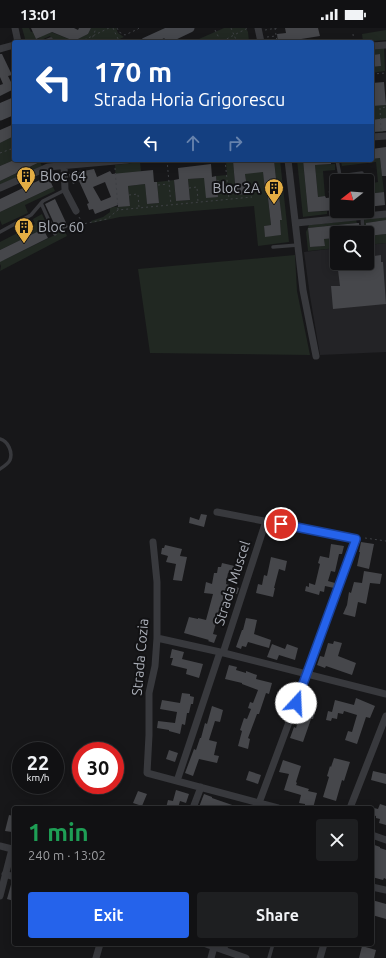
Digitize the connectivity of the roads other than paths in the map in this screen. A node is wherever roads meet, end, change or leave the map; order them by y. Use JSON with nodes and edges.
{"nodes":[{"id":1,"x":14,"y":28,"type":"edge"},
{"id":2,"x":176,"y":28,"type":"edge"},
{"id":3,"x":190,"y":28,"type":"edge"},
{"id":4,"x":260,"y":29,"type":"edge"},
{"id":5,"x":17,"y":40,"type":"edge"},
{"id":6,"x":149,"y":40,"type":"edge"},
{"id":7,"x":164,"y":40,"type":"edge"},
{"id":8,"x":264,"y":40,"type":"edge"},
{"id":9,"x":386,"y":45,"type":"edge"},
{"id":10,"x":12,"y":46,"type":"edge"},
{"id":11,"x":374,"y":46,"type":"edge"},
{"id":12,"x":0,"y":49,"type":"edge"},
{"id":13,"x":386,"y":49,"type":"edge"},
{"id":14,"x":12,"y":103,"type":"edge"},
{"id":15,"x":0,"y":108,"type":"edge"},
{"id":16,"x":12,"y":111,"type":"edge"},
{"id":17,"x":0,"y":116,"type":"edge"},
{"id":18,"x":384,"y":136,"type":"edge"},
{"id":19,"x":374,"y":137,"type":"edge"},
{"id":20,"x":88,"y":162,"type":"edge"},
{"id":21,"x":288,"y":162,"type":"edge"},
{"id":22,"x":338,"y":162,"type":"edge"},
{"id":23,"x":64,"y":166,"type":"junction"},
{"id":24,"x":362,"y":173,"type":"dead end"},
{"id":25,"x":0,"y":188,"type":"edge"},
{"id":26,"x":65,"y":190,"type":"junction"},
{"id":27,"x":41,"y":203,"type":"junction"},
{"id":28,"x":76,"y":211,"type":"road end"},
{"id":29,"x":386,"y":214,"type":"edge"},
{"id":30,"x":374,"y":215,"type":"edge"},
{"id":31,"x":346,"y":218,"type":"edge"},
{"id":32,"x":296,"y":223,"type":"junction"},
{"id":33,"x":0,"y":232,"type":"edge"},
{"id":34,"x":55,"y":234,"type":"dead end"},
{"id":35,"x":298,"y":245,"type":"junction"},
{"id":36,"x":273,"y":246,"type":"dead end"},
{"id":37,"x":316,"y":356,"type":"dead end"},
{"id":38,"x":0,"y":439,"type":"edge"},
{"id":39,"x":0,"y":469,"type":"edge"},
{"id":40,"x":218,"y":512,"type":"dead end"},
{"id":41,"x":266,"y":521,"type":"junction"},
{"id":42,"x":153,"y":542,"type":"dead end"},
{"id":43,"x":157,"y":638,"type":"junction"},
{"id":44,"x":222,"y":653,"type":"junction"},
{"id":45,"x":306,"y":674,"type":"junction"},
{"id":46,"x":386,"y":694,"type":"edge"},
{"id":47,"x":386,"y":716,"type":"edge"},
{"id":48,"x":177,"y":781,"type":"junction"},
{"id":49,"x":201,"y":787,"type":"junction"},
{"id":50,"x":259,"y":803,"type":"junction"},
{"id":51,"x":195,"y":806,"type":"edge"},
{"id":52,"x":270,"y":806,"type":"edge"},
{"id":53,"x":351,"y":806,"type":"edge"},
{"id":54,"x":374,"y":836,"type":"edge"},
{"id":55,"x":386,"y":840,"type":"edge"},
{"id":56,"x":0,"y":846,"type":"edge"},
{"id":57,"x":5,"y":874,"type":"junction"},
{"id":58,"x":12,"y":876,"type":"edge"},
{"id":59,"x":374,"y":887,"type":"edge"},
{"id":60,"x":386,"y":890,"type":"edge"},
{"id":61,"x":0,"y":896,"type":"edge"},
{"id":62,"x":99,"y":946,"type":"edge"},
{"id":63,"x":273,"y":946,"type":"edge"},
{"id":64,"x":323,"y":946,"type":"edge"},
{"id":65,"x":214,"y":947,"type":"joint"},
{"id":66,"x":226,"y":947,"type":"edge"},
{"id":67,"x":96,"y":958,"type":"edge"},
{"id":68,"x":211,"y":958,"type":"edge"},
{"id":69,"x":246,"y":958,"type":"edge"},
{"id":70,"x":269,"y":958,"type":"edge"},
{"id":71,"x":320,"y":958,"type":"edge"}],
"edges":[{"from":1,"to":5,"type":"street"},
{"from":2,"to":6,"type":"main road"},
{"from":3,"to":7,"type":"main road"},
{"from":4,"to":8,"type":"street"},
{"from":9,"to":11,"type":"street"},
{"from":9,"to":13,"type":"lane"},
{"from":10,"to":12,"type":"street"},
{"from":14,"to":15,"type":"main road"},
{"from":16,"to":17,"type":"main road"},
{"from":18,"to":19,"type":"street"},
{"from":20,"to":23,"type":"street"},
{"from":21,"to":32,"type":"street"},
{"from":22,"to":24,"type":"lane"},
{"from":23,"to":25,"type":"street"},
{"from":23,"to":26,"type":"street"},
{"from":26,"to":27,"type":"lane"},
{"from":26,"to":28,"type":"street"},
{"from":27,"to":33,"type":"lane"},
{"from":27,"to":34,"type":"lane"},
{"from":29,"to":30,"type":"street"},
{"from":31,"to":32,"type":"street"},
{"from":32,"to":35,"type":"street"},
{"from":35,"to":36,"type":"lane"},
{"from":35,"to":37,"type":"street"},
{"from":38,"to":39,"type":"lane"},
{"from":40,"to":41,"type":"street"},
{"from":41,"to":44,"type":"street","name":"Strada Muscel"},
{"from":41,"to":45,"type":"street"},
{"from":42,"to":43,"type":"street","name":"Strada Cozia"},
{"from":43,"to":44,"type":"street"},
{"from":43,"to":48,"type":"street","name":"Strada Cozia"},
{"from":44,"to":45,"type":"street"},
{"from":44,"to":48,"type":"street","name":"Strada Muscel"},
{"from":45,"to":46,"type":"street"},
{"from":45,"to":50,"type":"street"},
{"from":47,"to":53,"type":"street"},
{"from":48,"to":49,"type":"street"},
{"from":49,"to":50,"type":"street"},
{"from":49,"to":51,"type":"street"},
{"from":50,"to":52,"type":"street"},
{"from":54,"to":55,"type":"street"},
{"from":56,"to":57,"type":"street"},
{"from":57,"to":58,"type":"street"},
{"from":57,"to":61,"type":"street"},
{"from":59,"to":60,"type":"street"},
{"from":62,"to":67,"type":"street"},
{"from":63,"to":70,"type":"lane"},
{"from":64,"to":71,"type":"street"},
{"from":65,"to":66,"type":"street"},
{"from":65,"to":68,"type":"street"},
{"from":66,"to":69,"type":"street"}]}
